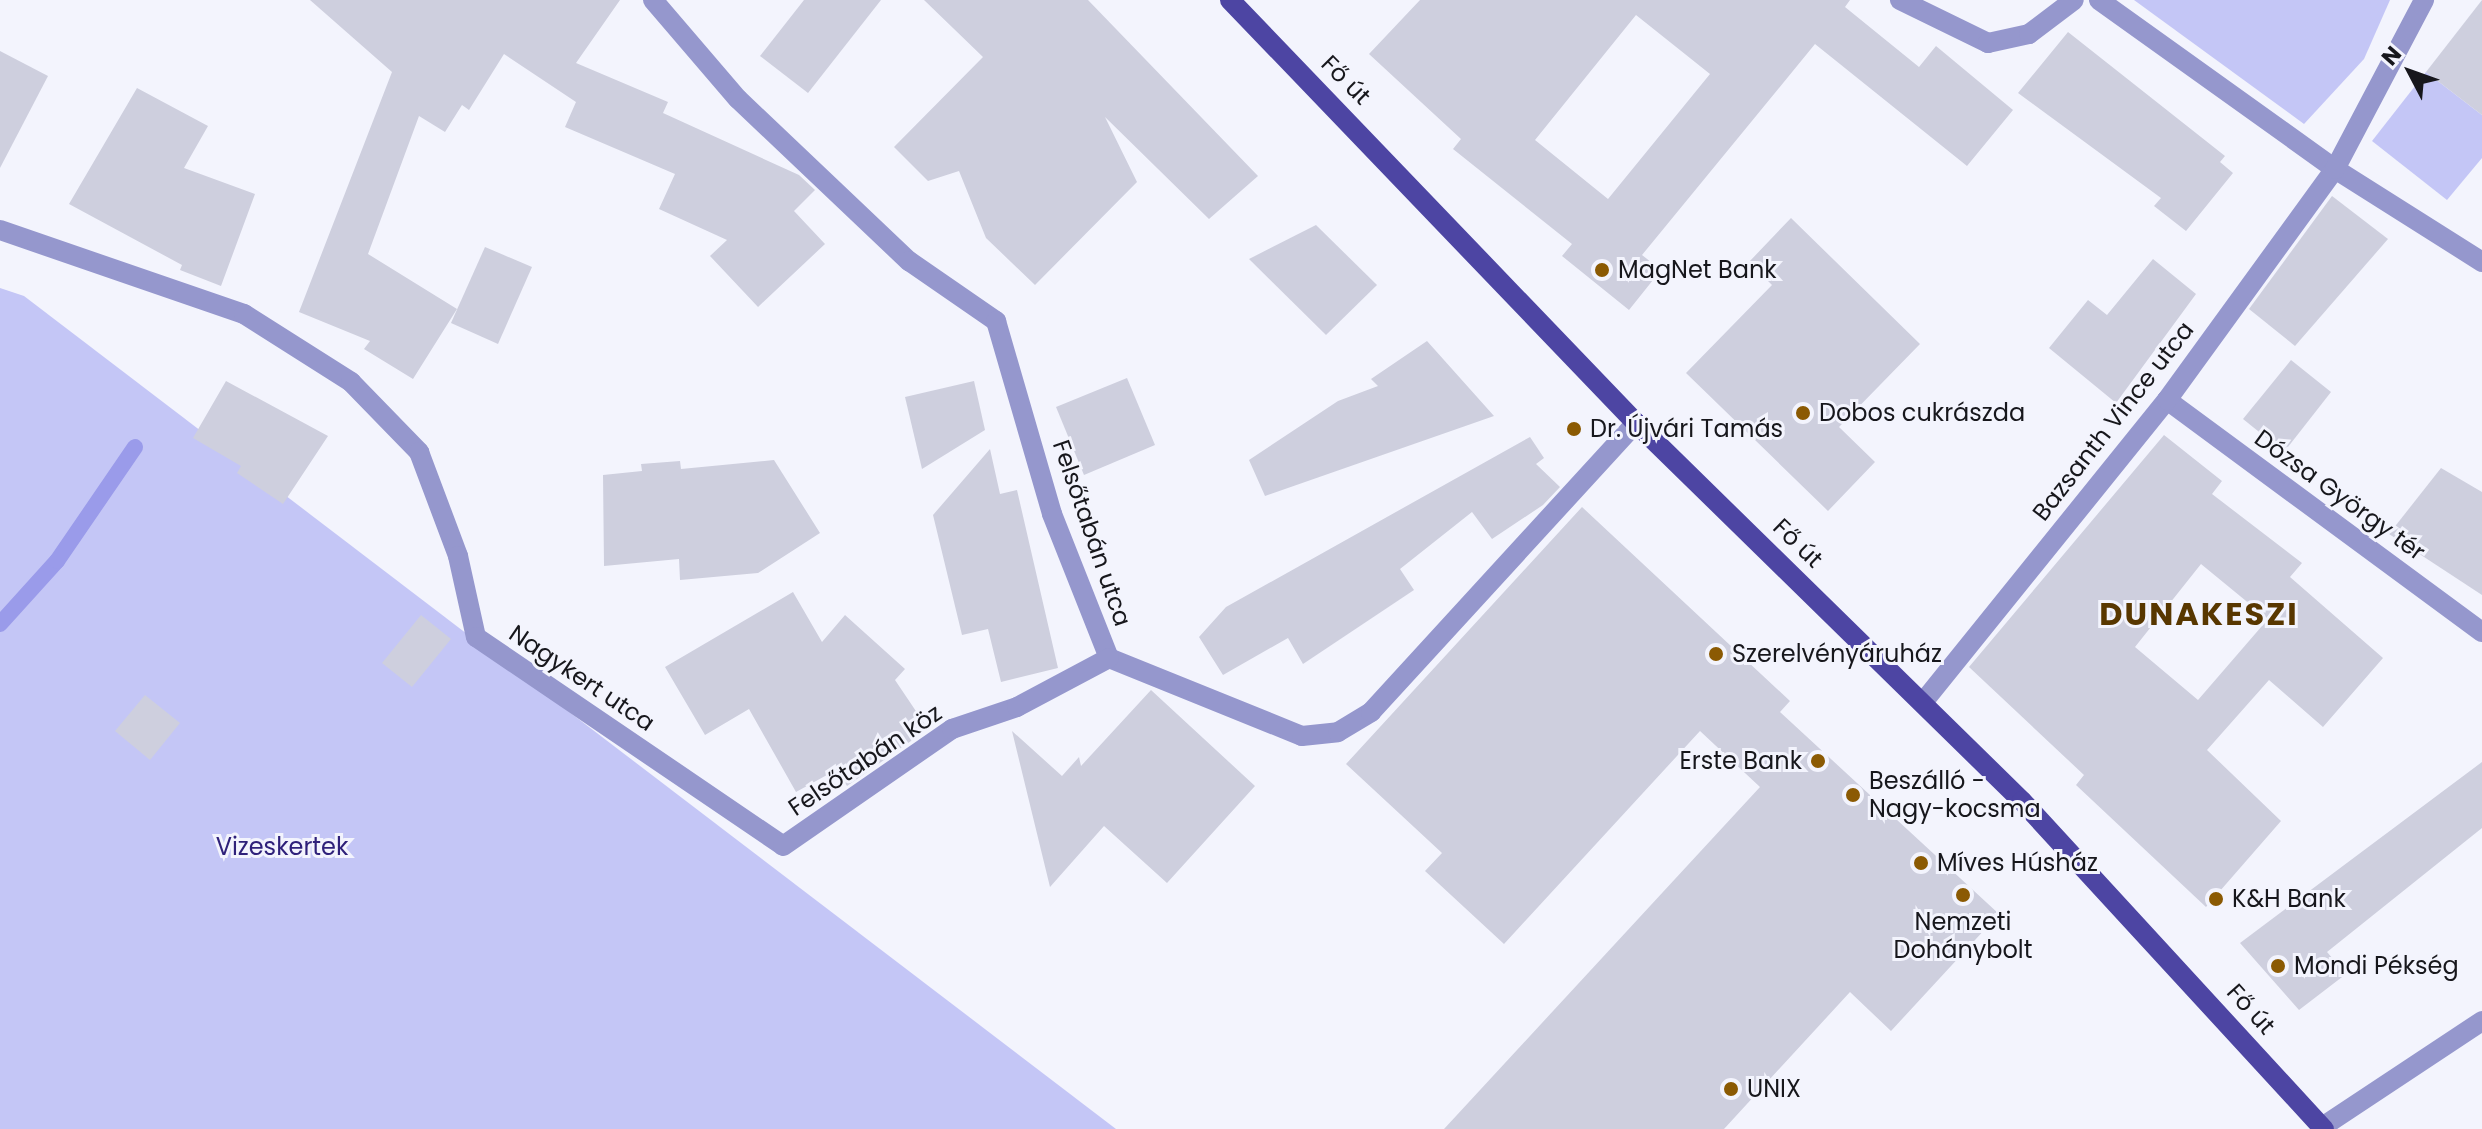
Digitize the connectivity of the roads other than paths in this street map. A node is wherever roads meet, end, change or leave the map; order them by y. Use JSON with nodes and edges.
{"nodes":[{"id":1,"x":653,"y":0,"type":"edge"},
{"id":2,"x":1230,"y":0,"type":"edge"},
{"id":3,"x":1900,"y":0,"type":"edge"},
{"id":4,"x":2074,"y":0,"type":"edge"},
{"id":5,"x":2099,"y":0,"type":"edge"},
{"id":6,"x":2424,"y":0,"type":"edge"},
{"id":7,"x":2335,"y":169,"type":"junction"},
{"id":8,"x":0,"y":230,"type":"edge"},
{"id":9,"x":2482,"y":262,"type":"edge"},
{"id":10,"x":2167,"y":400,"type":"junction"},
{"id":11,"x":1636,"y":423,"type":"junction"},
{"id":12,"x":2482,"y":632,"type":"edge"},
{"id":13,"x":1109,"y":658,"type":"junction"},
{"id":14,"x":1924,"y":701,"type":"junction"},
{"id":15,"x":783,"y":846,"type":"joint"},
{"id":16,"x":2482,"y":1021,"type":"edge"},
{"id":17,"x":2323,"y":1128,"type":"edge"}],
"edges":[{"from":1,"to":13,"type":"street","name":"Felsőtabán utca"},
{"from":2,"to":11,"type":"main road","name":"Fő út"},
{"from":3,"to":4,"type":"street"},
{"from":5,"to":7,"type":"street"},
{"from":6,"to":7,"type":"street","name":"Bazsanth Vince utca"},
{"from":7,"to":9,"type":"street"},
{"from":7,"to":10,"type":"street","name":"Bazsanth Vince utca"},
{"from":8,"to":15,"type":"street","name":"Nagykert utca"},
{"from":10,"to":12,"type":"street","name":"Dózsa György tér"},
{"from":10,"to":14,"type":"street","name":"Bazsanth Vince utca"},
{"from":11,"to":13,"type":"street","name":"Felsőtabán utca"},
{"from":11,"to":14,"type":"main road","name":"Fő út"},
{"from":13,"to":15,"type":"street","name":"Felsőtabán köz"},
{"from":14,"to":17,"type":"main road","name":"Fő út"},
{"from":16,"to":17,"type":"street"}]}
